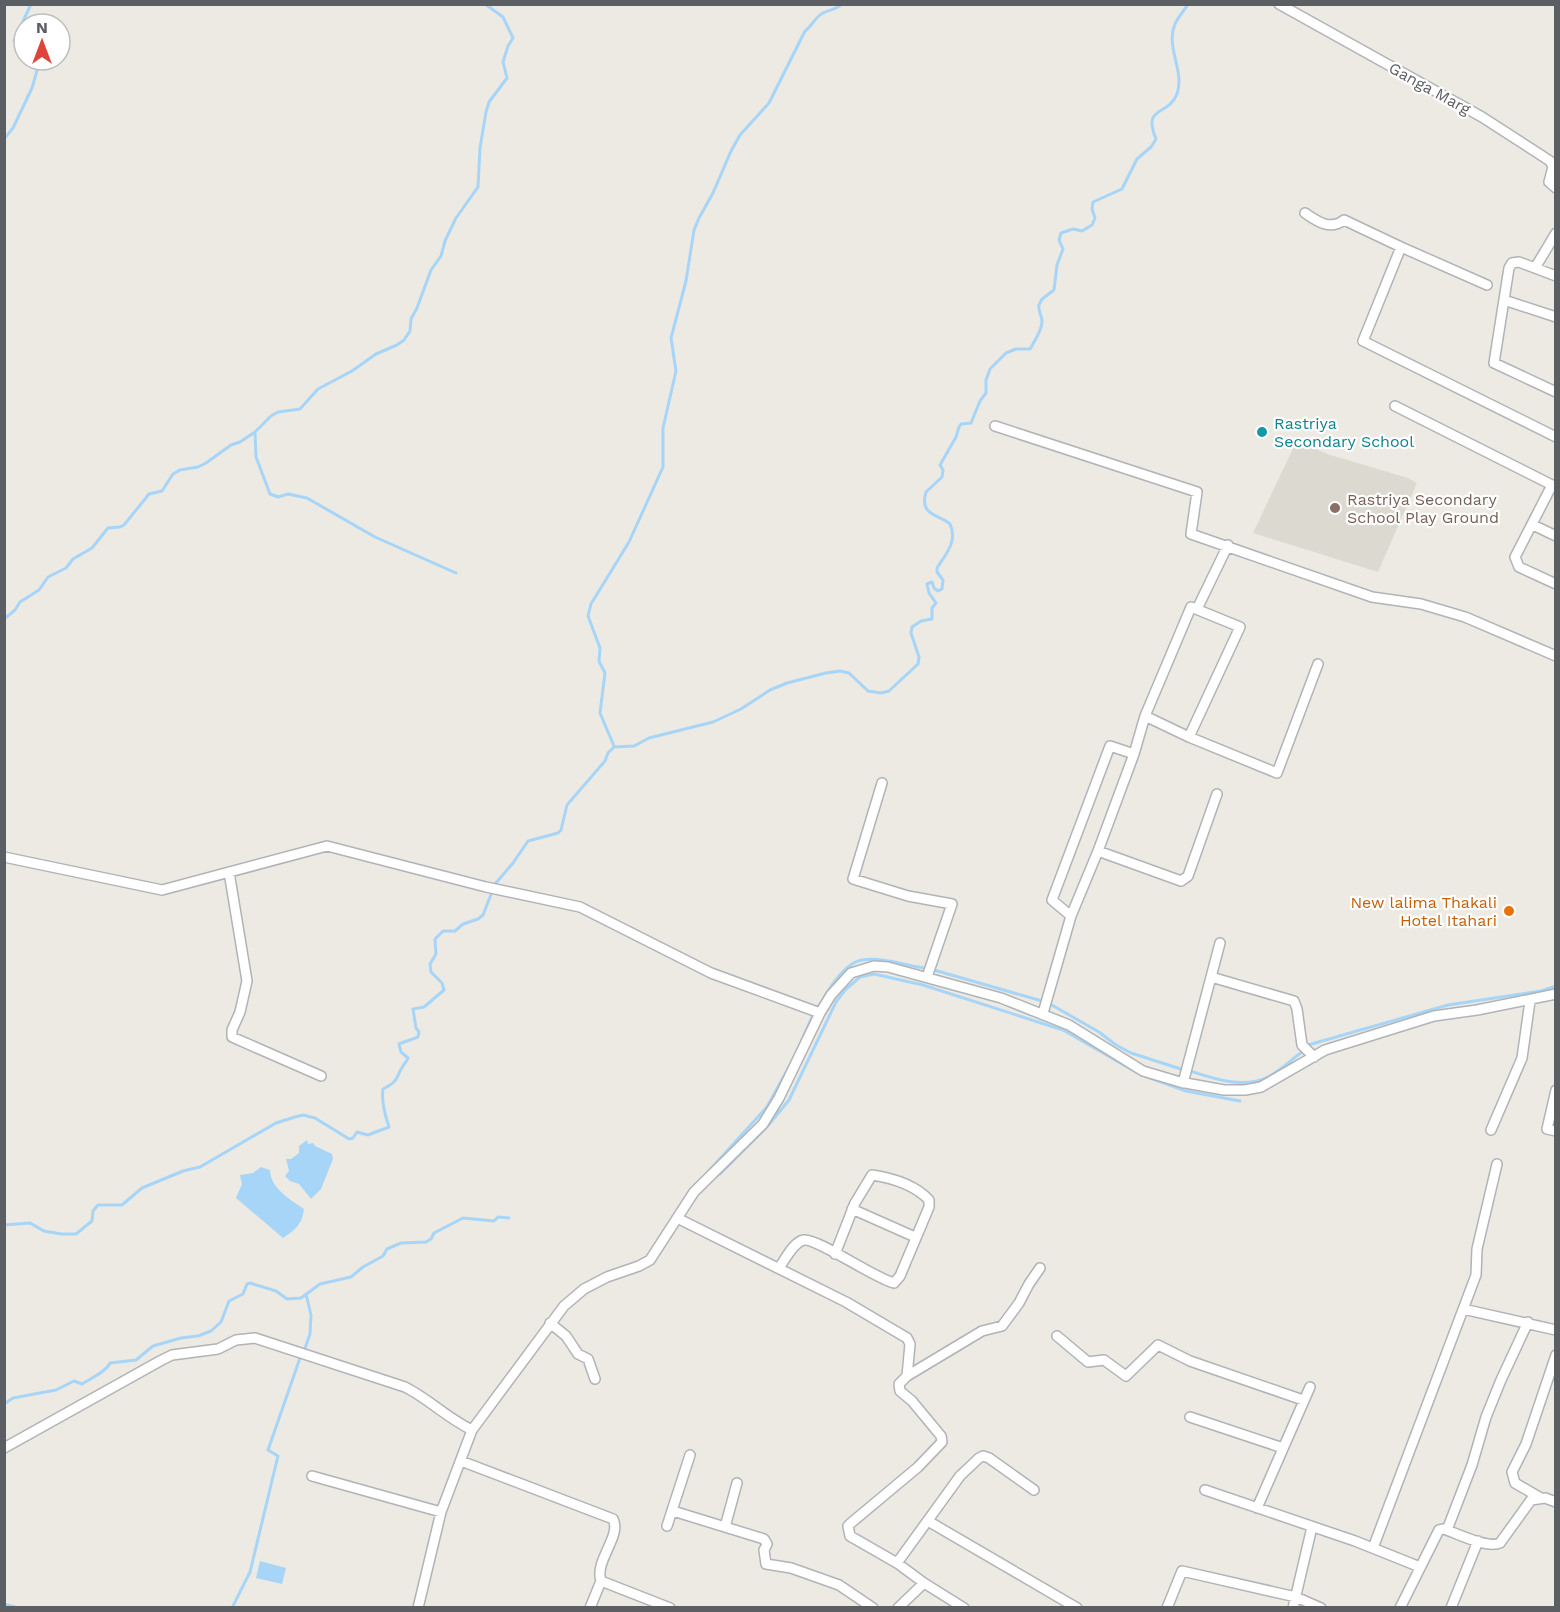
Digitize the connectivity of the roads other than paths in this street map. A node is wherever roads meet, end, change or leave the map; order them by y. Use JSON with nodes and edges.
{"nodes":[{"id":1,"x":1279,"y":4,"type":"edge"},
{"id":2,"x":1556,"y":188,"type":"edge"},
{"id":3,"x":1305,"y":213,"type":"dead end"},
{"id":4,"x":1556,"y":233,"type":"edge"},
{"id":5,"x":1401,"y":247,"type":"junction"},
{"id":6,"x":1535,"y":268,"type":"junction"},
{"id":7,"x":1556,"y":276,"type":"edge"},
{"id":8,"x":1487,"y":285,"type":"dead end"},
{"id":9,"x":1504,"y":300,"type":"junction"},
{"id":10,"x":1556,"y":317,"type":"edge"},
{"id":11,"x":1556,"y":392,"type":"edge"},
{"id":12,"x":1395,"y":406,"type":"dead end"},
{"id":13,"x":994,"y":426,"type":"dead end"},
{"id":14,"x":1556,"y":437,"type":"edge"},
{"id":15,"x":1554,"y":486,"type":"edge"},
{"id":16,"x":1533,"y":525,"type":"junction"},
{"id":17,"x":1556,"y":536,"type":"edge"},
{"id":18,"x":1227,"y":545,"type":"junction"},
{"id":19,"x":1556,"y":584,"type":"edge"},
{"id":20,"x":1197,"y":609,"type":"junction"},
{"id":21,"x":1556,"y":656,"type":"edge"},
{"id":22,"x":1318,"y":664,"type":"dead end"},
{"id":23,"x":1145,"y":716,"type":"junction"},
{"id":24,"x":1190,"y":737,"type":"junction"},
{"id":25,"x":1134,"y":754,"type":"junction"},
{"id":26,"x":882,"y":783,"type":"dead end"},
{"id":27,"x":1217,"y":794,"type":"dead end"},
{"id":28,"x":1098,"y":851,"type":"junction"},
{"id":29,"x":4,"y":857,"type":"edge"},
{"id":30,"x":228,"y":872,"type":"junction"},
{"id":31,"x":1071,"y":916,"type":"junction"},
{"id":32,"x":1220,"y":943,"type":"dead end"},
{"id":33,"x":927,"y":977,"type":"junction"},
{"id":34,"x":1211,"y":977,"type":"junction"},
{"id":35,"x":1556,"y":994,"type":"edge"},
{"id":36,"x":1530,"y":1000,"type":"junction"},
{"id":37,"x":820,"y":1013,"type":"junction"},
{"id":38,"x":1043,"y":1013,"type":"junction"},
{"id":39,"x":1314,"y":1057,"type":"junction"},
{"id":40,"x":321,"y":1076,"type":"dead end"},
{"id":41,"x":1183,"y":1083,"type":"junction"},
{"id":42,"x":1556,"y":1090,"type":"edge"},
{"id":43,"x":1491,"y":1130,"type":"dead end"},
{"id":44,"x":1556,"y":1131,"type":"edge"},
{"id":45,"x":1497,"y":1164,"type":"dead end"},
{"id":46,"x":852,"y":1209,"type":"junction"},
{"id":47,"x":677,"y":1218,"type":"junction"},
{"id":48,"x":915,"y":1237,"type":"junction"},
{"id":49,"x":835,"y":1254,"type":"junction"},
{"id":50,"x":779,"y":1268,"type":"junction"},
{"id":51,"x":1040,"y":1268,"type":"dead end"},
{"id":52,"x":1463,"y":1309,"type":"junction"},
{"id":53,"x":1528,"y":1322,"type":"junction"},
{"id":54,"x":550,"y":1323,"type":"junction"},
{"id":55,"x":1556,"y":1330,"type":"edge"},
{"id":56,"x":1057,"y":1336,"type":"dead end"},
{"id":57,"x":1556,"y":1354,"type":"edge"},
{"id":58,"x":907,"y":1376,"type":"junction"},
{"id":59,"x":595,"y":1379,"type":"dead end"},
{"id":60,"x":1310,"y":1387,"type":"dead end"},
{"id":61,"x":1303,"y":1400,"type":"junction"},
{"id":62,"x":1190,"y":1417,"type":"dead end"},
{"id":63,"x":471,"y":1430,"type":"junction"},
{"id":64,"x":4,"y":1448,"type":"edge"},
{"id":65,"x":1283,"y":1448,"type":"junction"},
{"id":66,"x":690,"y":1455,"type":"dead end"},
{"id":67,"x":460,"y":1461,"type":"junction"},
{"id":68,"x":312,"y":1476,"type":"dead end"},
{"id":69,"x":737,"y":1483,"type":"dead end"},
{"id":70,"x":1205,"y":1490,"type":"dead end"},
{"id":71,"x":1034,"y":1491,"type":"dead end"},
{"id":72,"x":1539,"y":1497,"type":"junction"},
{"id":73,"x":1556,"y":1502,"type":"edge"},
{"id":74,"x":1257,"y":1508,"type":"junction"},
{"id":75,"x":673,"y":1511,"type":"junction"},
{"id":76,"x":441,"y":1512,"type":"junction"},
{"id":77,"x":928,"y":1521,"type":"junction"},
{"id":78,"x":667,"y":1526,"type":"dead end"},
{"id":79,"x":725,"y":1527,"type":"junction"},
{"id":80,"x":1312,"y":1527,"type":"junction"},
{"id":81,"x":1447,"y":1530,"type":"junction"},
{"id":82,"x":1478,"y":1541,"type":"junction"},
{"id":83,"x":1373,"y":1548,"type":"junction"},
{"id":84,"x":897,"y":1563,"type":"junction"},
{"id":85,"x":1420,"y":1567,"type":"junction"},
{"id":86,"x":601,"y":1581,"type":"junction"},
{"id":87,"x":924,"y":1583,"type":"junction"},
{"id":88,"x":1296,"y":1597,"type":"junction"},
{"id":89,"x":962,"y":1607,"type":"edge"},
{"id":90,"x":1076,"y":1607,"type":"edge"},
{"id":91,"x":418,"y":1608,"type":"edge"},
{"id":92,"x":590,"y":1608,"type":"edge"},
{"id":93,"x":670,"y":1608,"type":"edge"},
{"id":94,"x":873,"y":1608,"type":"edge"},
{"id":95,"x":898,"y":1608,"type":"edge"},
{"id":96,"x":1167,"y":1608,"type":"edge"},
{"id":97,"x":1293,"y":1608,"type":"edge"},
{"id":98,"x":1321,"y":1608,"type":"edge"},
{"id":99,"x":1400,"y":1608,"type":"edge"},
{"id":100,"x":1451,"y":1608,"type":"edge"}],
"edges":[{"from":1,"to":2,"type":"street","name":"Ganga Marg"},
{"from":3,"to":5,"type":"street"},
{"from":4,"to":6,"type":"street"},
{"from":5,"to":8,"type":"street"},
{"from":5,"to":14,"type":"street"},
{"from":6,"to":7,"type":"street"},
{"from":6,"to":9,"type":"street"},
{"from":9,"to":10,"type":"street"},
{"from":9,"to":11,"type":"street"},
{"from":12,"to":15,"type":"street"},
{"from":13,"to":18,"type":"street"},
{"from":15,"to":16,"type":"street"},
{"from":16,"to":17,"type":"street"},
{"from":16,"to":19,"type":"street"},
{"from":18,"to":20,"type":"street"},
{"from":18,"to":21,"type":"street"},
{"from":20,"to":23,"type":"street"},
{"from":20,"to":24,"type":"street"},
{"from":22,"to":24,"type":"street"},
{"from":23,"to":24,"type":"street"},
{"from":23,"to":25,"type":"street"},
{"from":25,"to":28,"type":"street"},
{"from":25,"to":31,"type":"street"},
{"from":26,"to":33,"type":"street"},
{"from":27,"to":28,"type":"street"},
{"from":28,"to":31,"type":"street"},
{"from":29,"to":30,"type":"street"},
{"from":30,"to":37,"type":"street"},
{"from":30,"to":40,"type":"street"},
{"from":31,"to":38,"type":"street"},
{"from":32,"to":34,"type":"street"},
{"from":33,"to":37,"type":"street"},
{"from":33,"to":38,"type":"street"},
{"from":34,"to":39,"type":"street"},
{"from":34,"to":41,"type":"street"},
{"from":35,"to":36,"type":"street"},
{"from":36,"to":39,"type":"street"},
{"from":36,"to":43,"type":"street"},
{"from":37,"to":47,"type":"street"},
{"from":38,"to":41,"type":"street"},
{"from":39,"to":41,"type":"street"},
{"from":42,"to":44,"type":"street"},
{"from":45,"to":52,"type":"street"},
{"from":46,"to":48,"type":"street"},
{"from":46,"to":48,"type":"street"},
{"from":46,"to":49,"type":"street"},
{"from":47,"to":50,"type":"street"},
{"from":47,"to":54,"type":"street"},
{"from":48,"to":49,"type":"street"},
{"from":49,"to":50,"type":"street"},
{"from":50,"to":58,"type":"street"},
{"from":51,"to":58,"type":"street"},
{"from":52,"to":53,"type":"street"},
{"from":52,"to":83,"type":"street"},
{"from":53,"to":55,"type":"street"},
{"from":53,"to":81,"type":"street"},
{"from":54,"to":59,"type":"street"},
{"from":54,"to":63,"type":"street"},
{"from":56,"to":61,"type":"street"},
{"from":57,"to":72,"type":"street"},
{"from":58,"to":84,"type":"street"},
{"from":60,"to":61,"type":"street"},
{"from":61,"to":65,"type":"street"},
{"from":62,"to":65,"type":"street"},
{"from":63,"to":64,"type":"street"},
{"from":63,"to":67,"type":"street"},
{"from":65,"to":74,"type":"street"},
{"from":66,"to":75,"type":"street"},
{"from":67,"to":76,"type":"street"},
{"from":67,"to":86,"type":"street"},
{"from":68,"to":76,"type":"street"},
{"from":69,"to":79,"type":"street"},
{"from":70,"to":74,"type":"street"},
{"from":71,"to":77,"type":"street"},
{"from":72,"to":73,"type":"street"},
{"from":72,"to":82,"type":"street"},
{"from":74,"to":80,"type":"street"},
{"from":75,"to":78,"type":"street"},
{"from":75,"to":79,"type":"street"},
{"from":76,"to":91,"type":"street"},
{"from":77,"to":84,"type":"street"},
{"from":77,"to":90,"type":"street"},
{"from":79,"to":94,"type":"street"},
{"from":80,"to":83,"type":"street"},
{"from":80,"to":88,"type":"street"},
{"from":81,"to":82,"type":"street"},
{"from":81,"to":85,"type":"street"},
{"from":82,"to":100,"type":"street"},
{"from":83,"to":85,"type":"street"},
{"from":84,"to":87,"type":"street"},
{"from":85,"to":99,"type":"street"},
{"from":86,"to":92,"type":"street"},
{"from":86,"to":93,"type":"street"},
{"from":87,"to":89,"type":"street"},
{"from":87,"to":95,"type":"street"},
{"from":88,"to":96,"type":"street"},
{"from":88,"to":97,"type":"street"},
{"from":88,"to":98,"type":"street"}]}
